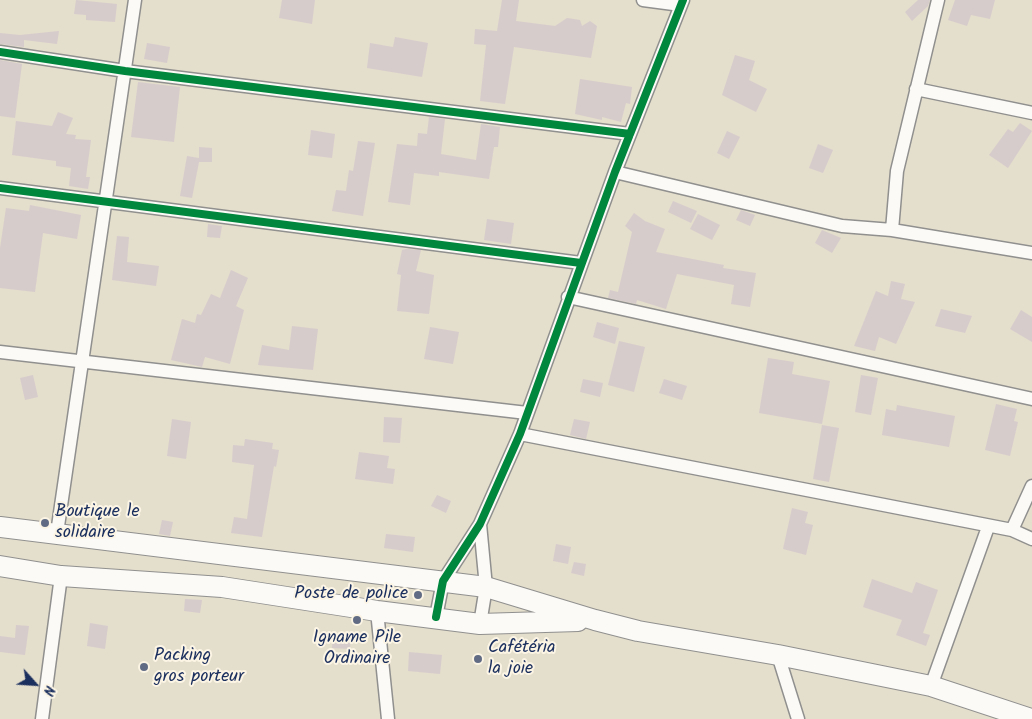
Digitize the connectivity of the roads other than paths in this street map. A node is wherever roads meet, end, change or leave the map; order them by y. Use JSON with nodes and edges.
{"nodes":[{"id":1,"x":135,"y":0,"type":"edge"},
{"id":2,"x":643,"y":0,"type":"edge"},
{"id":3,"x":938,"y":0,"type":"edge"},
{"id":4,"x":682,"y":2,"type":"edge"},
{"id":5,"x":0,"y":52,"type":"edge"},
{"id":6,"x":125,"y":71,"type":"junction"},
{"id":7,"x":916,"y":89,"type":"junction"},
{"id":8,"x":1032,"y":113,"type":"edge"},
{"id":9,"x":630,"y":134,"type":"junction"},
{"id":10,"x":615,"y":172,"type":"junction"},
{"id":11,"x":0,"y":188,"type":"edge"},
{"id":12,"x":105,"y":202,"type":"junction"},
{"id":13,"x":892,"y":230,"type":"junction"},
{"id":14,"x":1032,"y":253,"type":"edge"},
{"id":15,"x":581,"y":263,"type":"junction"},
{"id":16,"x":568,"y":297,"type":"junction"},
{"id":17,"x":0,"y":352,"type":"edge"},
{"id":18,"x":84,"y":360,"type":"junction"},
{"id":19,"x":1032,"y":399,"type":"edge"},
{"id":20,"x":527,"y":413,"type":"junction"},
{"id":21,"x":520,"y":434,"type":"junction"},
{"id":22,"x":1032,"y":486,"type":"edge"},
{"id":23,"x":480,"y":524,"type":"junction"},
{"id":24,"x":0,"y":526,"type":"edge"},
{"id":25,"x":988,"y":527,"type":"junction"},
{"id":26,"x":1012,"y":530,"type":"junction"},
{"id":27,"x":58,"y":533,"type":"junction"},
{"id":28,"x":1032,"y":539,"type":"edge"},
{"id":29,"x":0,"y":566,"type":"edge"},
{"id":30,"x":61,"y":576,"type":"junction"},
{"id":31,"x":443,"y":581,"type":"junction"},
{"id":32,"x":486,"y":586,"type":"junction"},
{"id":33,"x":377,"y":611,"type":"junction"},
{"id":34,"x":436,"y":617,"type":"junction"},
{"id":35,"x":595,"y":620,"type":"junction"},
{"id":36,"x":480,"y":624,"type":"junction"},
{"id":37,"x":778,"y":655,"type":"junction"},
{"id":38,"x":931,"y":686,"type":"junction"},
{"id":39,"x":42,"y":719,"type":"edge"},
{"id":40,"x":388,"y":719,"type":"edge"},
{"id":41,"x":798,"y":719,"type":"edge"},
{"id":42,"x":1031,"y":719,"type":"edge"}],
"edges":[{"from":1,"to":6,"type":"street"},
{"from":2,"to":4,"type":"street"},
{"from":3,"to":7,"type":"street"},
{"from":4,"to":9,"type":"street"},
{"from":5,"to":6,"type":"street"},
{"from":6,"to":9,"type":"street"},
{"from":6,"to":12,"type":"street"},
{"from":7,"to":8,"type":"street"},
{"from":7,"to":13,"type":"street"},
{"from":9,"to":10,"type":"street"},
{"from":10,"to":13,"type":"street"},
{"from":10,"to":15,"type":"street"},
{"from":11,"to":12,"type":"street"},
{"from":12,"to":15,"type":"street"},
{"from":12,"to":18,"type":"street"},
{"from":13,"to":14,"type":"street"},
{"from":15,"to":16,"type":"street"},
{"from":16,"to":19,"type":"street"},
{"from":16,"to":20,"type":"street"},
{"from":17,"to":18,"type":"street"},
{"from":18,"to":20,"type":"street"},
{"from":18,"to":27,"type":"street"},
{"from":20,"to":21,"type":"street"},
{"from":21,"to":23,"type":"street"},
{"from":21,"to":25,"type":"street"},
{"from":22,"to":26,"type":"street"},
{"from":23,"to":31,"type":"street"},
{"from":23,"to":32,"type":"street"},
{"from":24,"to":27,"type":"main road"},
{"from":25,"to":26,"type":"street"},
{"from":25,"to":38,"type":"street"},
{"from":26,"to":28,"type":"street"},
{"from":27,"to":31,"type":"main road"},
{"from":29,"to":30,"type":"main road"},
{"from":30,"to":33,"type":"main road"},
{"from":30,"to":39,"type":"street"},
{"from":31,"to":32,"type":"main road"},
{"from":31,"to":34,"type":"street"},
{"from":32,"to":35,"type":"main road"},
{"from":32,"to":36,"type":"street"},
{"from":33,"to":34,"type":"main road"},
{"from":33,"to":40,"type":"street"},
{"from":34,"to":36,"type":"main road"},
{"from":35,"to":36,"type":"main road"},
{"from":35,"to":37,"type":"main road"},
{"from":37,"to":38,"type":"main road"},
{"from":37,"to":41,"type":"street"},
{"from":38,"to":42,"type":"main road"}]}
